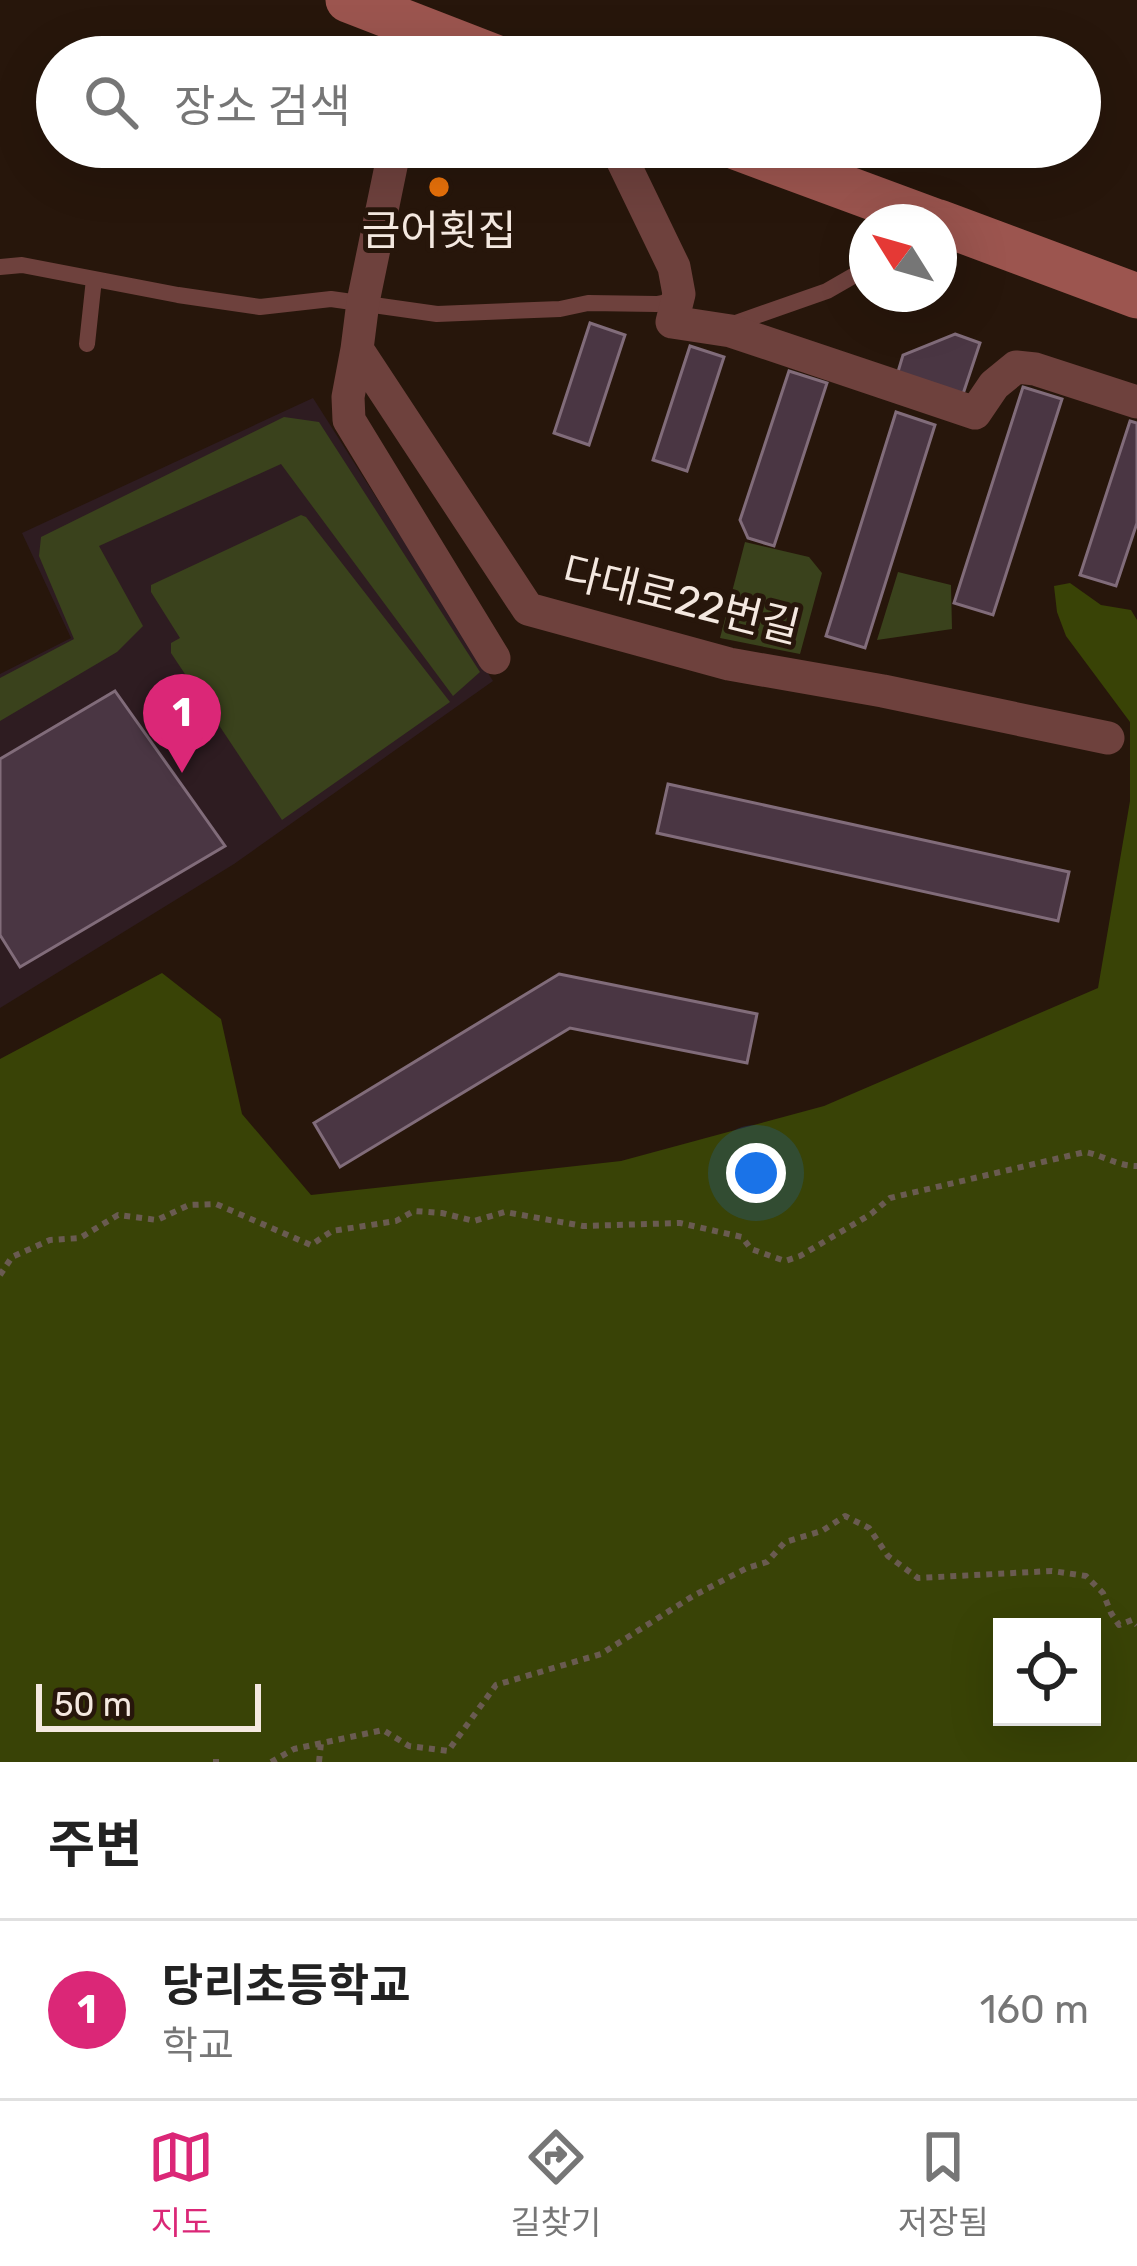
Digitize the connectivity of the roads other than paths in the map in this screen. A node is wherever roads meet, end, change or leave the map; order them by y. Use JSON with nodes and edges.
{"nodes":[{"id":1,"x":348,"y":0,"type":"edge"},
{"id":2,"x":405,"y":36,"type":"edge"},
{"id":3,"x":391,"y":168,"type":"edge"},
{"id":4,"x":626,"y":168,"type":"edge"},
{"id":5,"x":791,"y":168,"type":"edge"},
{"id":6,"x":888,"y":204,"type":"edge"},
{"id":7,"x":957,"y":230,"type":"edge"},
{"id":8,"x":0,"y":267,"type":"edge"},
{"id":9,"x":849,"y":278,"type":"edge"},
{"id":10,"x":94,"y":279,"type":"junction"},
{"id":11,"x":1137,"y":296,"type":"edge"},
{"id":12,"x":677,"y":301,"type":"junction"},
{"id":13,"x":363,"y":302,"type":"junction"},
{"id":14,"x":718,"y":329,"type":"junction"},
{"id":15,"x":87,"y":344,"type":"dead end"},
{"id":16,"x":357,"y":349,"type":"junction"},
{"id":17,"x":1137,"y":402,"type":"edge"},
{"id":18,"x":494,"y":658,"type":"dead end"},
{"id":19,"x":1108,"y":738,"type":"dead end"}],
"edges":[{"from":1,"to":2,"type":"main road"},
{"from":3,"to":13,"type":"street"},
{"from":4,"to":12,"type":"street"},
{"from":5,"to":6,"type":"main road"},
{"from":7,"to":11,"type":"main road"},
{"from":8,"to":10,"type":"lane"},
{"from":9,"to":14,"type":"lane"},
{"from":10,"to":13,"type":"lane"},
{"from":10,"to":15,"type":"lane"},
{"from":12,"to":13,"type":"lane"},
{"from":12,"to":14,"type":"street"},
{"from":13,"to":16,"type":"street"},
{"from":14,"to":17,"type":"street"},
{"from":16,"to":18,"type":"street"},
{"from":16,"to":19,"type":"street","name":"다대로22번길"}]}
